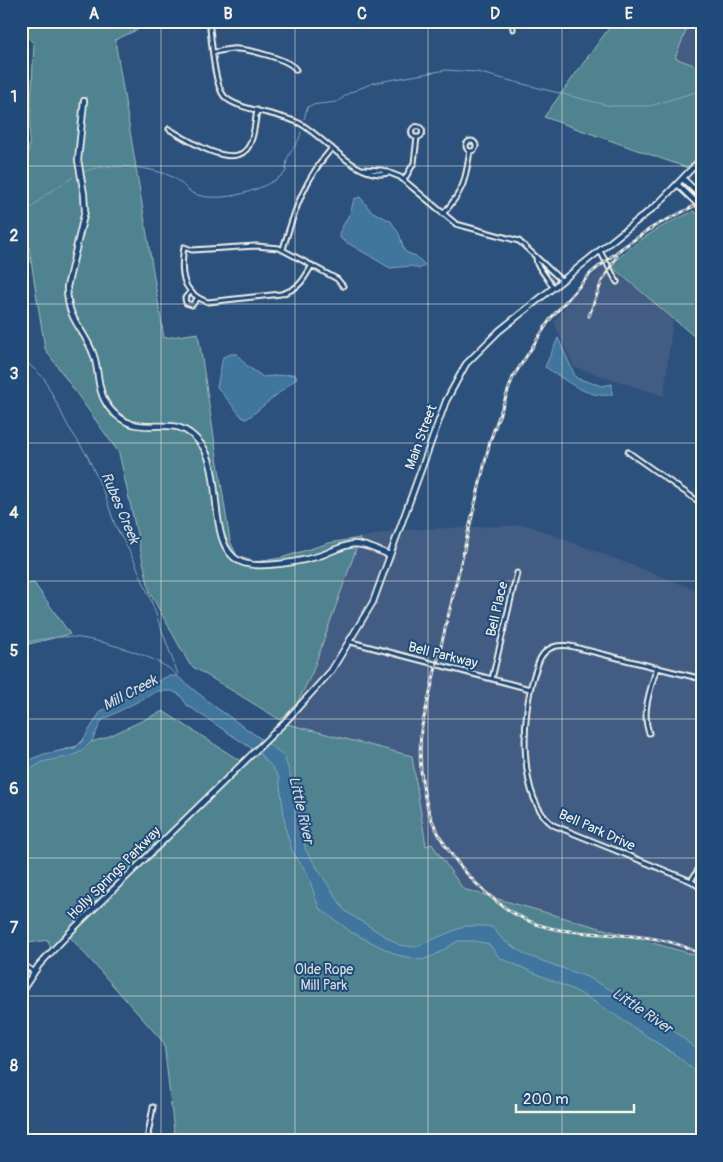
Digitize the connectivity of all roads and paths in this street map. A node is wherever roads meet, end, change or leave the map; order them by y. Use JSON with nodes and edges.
{"nodes":[{"id":1,"x":210,"y":21,"type":"edge"},
{"id":2,"x":417,"y":21,"type":"edge"},
{"id":3,"x":424,"y":21,"type":"edge"},
{"id":4,"x":512,"y":21,"type":"edge"},
{"id":5,"x":513,"y":29,"type":"dead end"},
{"id":6,"x":214,"y":52,"type":"junction"},
{"id":7,"x":296,"y":70,"type":"dead end"},
{"id":8,"x":84,"y":101,"type":"dead end"},
{"id":9,"x":257,"y":110,"type":"junction"},
{"id":10,"x":169,"y":129,"type":"dead end"},
{"id":11,"x":417,"y":137,"type":"dead end"},
{"id":12,"x":332,"y":148,"type":"junction"},
{"id":13,"x":470,"y":151,"type":"dead end"},
{"id":14,"x":702,"y":158,"type":"edge"},
{"id":15,"x":683,"y":179,"type":"junction"},
{"id":16,"x":404,"y":180,"type":"junction"},
{"id":17,"x":678,"y":185,"type":"junction"},
{"id":18,"x":702,"y":197,"type":"edge"},
{"id":19,"x":702,"y":208,"type":"edge"},
{"id":20,"x":443,"y":214,"type":"junction"},
{"id":21,"x":283,"y":249,"type":"junction"},
{"id":22,"x":600,"y":251,"type":"junction"},
{"id":23,"x":536,"y":258,"type":"junction"},
{"id":24,"x":312,"y":265,"type":"junction"},
{"id":25,"x":561,"y":280,"type":"junction"},
{"id":26,"x":617,"y":282,"type":"dead end"},
{"id":27,"x":343,"y":286,"type":"dead end"},
{"id":28,"x":553,"y":287,"type":"junction"},
{"id":29,"x":190,"y":292,"type":"junction"},
{"id":30,"x":197,"y":298,"type":"junction"},
{"id":31,"x":628,"y":452,"type":"dead end"},
{"id":32,"x":702,"y":504,"type":"edge"},
{"id":33,"x":390,"y":556,"type":"junction"},
{"id":34,"x":517,"y":573,"type":"dead end"},
{"id":35,"x":351,"y":642,"type":"junction"},
{"id":36,"x":657,"y":667,"type":"junction"},
{"id":37,"x":492,"y":679,"type":"junction"},
{"id":38,"x":702,"y":679,"type":"edge"},
{"id":39,"x":530,"y":689,"type":"junction"},
{"id":40,"x":649,"y":733,"type":"dead end"},
{"id":41,"x":229,"y":776,"type":"joint"},
{"id":42,"x":702,"y":863,"type":"edge"},
{"id":43,"x":691,"y":881,"type":"junction"},
{"id":44,"x":702,"y":889,"type":"edge"},
{"id":45,"x":21,"y":966,"type":"edge"},
{"id":46,"x":34,"y":972,"type":"junction"},
{"id":47,"x":21,"y":992,"type":"edge"},
{"id":48,"x":153,"y":1107,"type":"dead end"},
{"id":49,"x":151,"y":1141,"type":"edge"}],
"edges":[{"from":1,"to":6,"type":"street"},
{"from":2,"to":3,"type":"street"},
{"from":4,"to":5,"type":"street"},
{"from":6,"to":7,"type":"street"},
{"from":6,"to":9,"type":"street"},
{"from":8,"to":33,"type":"main road"},
{"from":9,"to":10,"type":"street"},
{"from":9,"to":12,"type":"street"},
{"from":11,"to":16,"type":"street"},
{"from":12,"to":16,"type":"street"},
{"from":12,"to":21,"type":"street"},
{"from":13,"to":20,"type":"street"},
{"from":14,"to":15,"type":"main road","name":"Main Street"},
{"from":15,"to":17,"type":"main road","name":"Main Street"},
{"from":15,"to":18,"type":"main road"},
{"from":16,"to":20,"type":"street"},
{"from":17,"to":19,"type":"main road"},
{"from":17,"to":22,"type":"main road","name":"Main Street"},
{"from":20,"to":23,"type":"street"},
{"from":21,"to":24,"type":"street"},
{"from":21,"to":29,"type":"street"},
{"from":22,"to":25,"type":"main road","name":"Main Street"},
{"from":22,"to":26,"type":"street"},
{"from":23,"to":25,"type":"street"},
{"from":23,"to":28,"type":"street"},
{"from":24,"to":27,"type":"street"},
{"from":24,"to":30,"type":"street"},
{"from":25,"to":28,"type":"main road","name":"Main Street"},
{"from":28,"to":33,"type":"main road","name":"Main Street"},
{"from":29,"to":30,"type":"street"},
{"from":29,"to":30,"type":"street"},
{"from":31,"to":32,"type":"street"},
{"from":33,"to":35,"type":"main road","name":"Main Street"},
{"from":34,"to":37,"type":"street","name":"Bell Place"},
{"from":35,"to":37,"type":"street","name":"Bell Parkway"},
{"from":35,"to":41,"type":"main road","name":"Main Street"},
{"from":36,"to":38,"type":"street","name":"Bell Park Drive"},
{"from":36,"to":39,"type":"street","name":"Bell Park Drive"},
{"from":36,"to":40,"type":"street"},
{"from":37,"to":39,"type":"street","name":"Bell Parkway"},
{"from":39,"to":43,"type":"street","name":"Bell Park Drive"},
{"from":41,"to":46,"type":"main road","name":"Holly Springs Parkway"},
{"from":42,"to":43,"type":"street"},
{"from":43,"to":44,"type":"street","name":"Bell Park Drive"},
{"from":45,"to":46,"type":"street"},
{"from":46,"to":47,"type":"main road","name":"Holly Springs Parkway"},
{"from":48,"to":49,"type":"street"}]}
